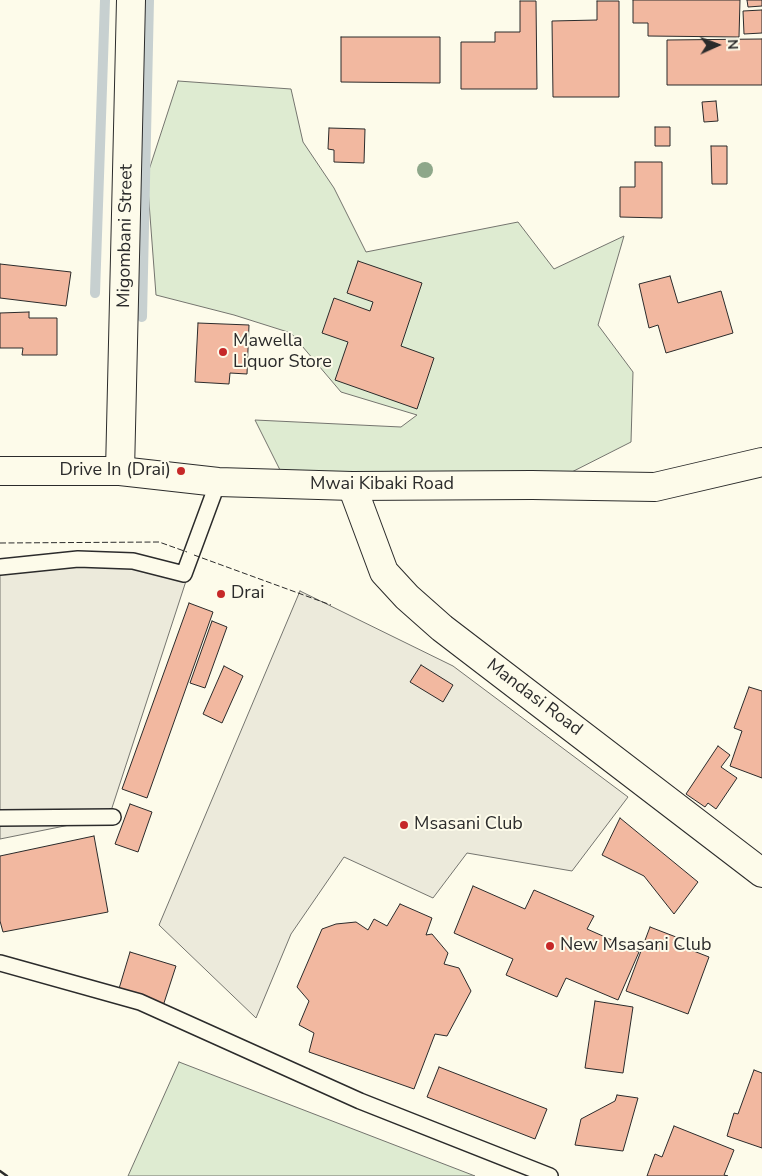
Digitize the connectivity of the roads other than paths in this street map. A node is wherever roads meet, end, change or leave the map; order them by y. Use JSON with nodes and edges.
{"nodes":[{"id":1,"x":131,"y":0,"type":"edge"},
{"id":2,"x":762,"y":462,"type":"edge"},
{"id":3,"x":0,"y":471,"type":"edge"},
{"id":4,"x":120,"y":471,"type":"junction"},
{"id":5,"x":218,"y":482,"type":"junction"},
{"id":6,"x":352,"y":486,"type":"junction"},
{"id":7,"x":0,"y":567,"type":"edge"},
{"id":8,"x":113,"y":817,"type":"dead end"},
{"id":9,"x":0,"y":818,"type":"edge"},
{"id":10,"x":762,"y":873,"type":"edge"},
{"id":11,"x":0,"y":963,"type":"edge"},
{"id":12,"x":550,"y":1176,"type":"edge"}],
"edges":[{"from":1,"to":4,"type":"main road","name":"Migombani Street"},
{"from":2,"to":6,"type":"main road","name":"Mwai Kibaki Road"},
{"from":3,"to":4,"type":"main road","name":"Mwai Kibaki Road"},
{"from":4,"to":5,"type":"main road","name":"Mwai Kibaki Road"},
{"from":5,"to":6,"type":"main road","name":"Mwai Kibaki Road"},
{"from":5,"to":7,"type":"lane"},
{"from":6,"to":10,"type":"main road","name":"Mandasi Road"},
{"from":8,"to":9,"type":"lane"},
{"from":11,"to":12,"type":"lane"}]}
